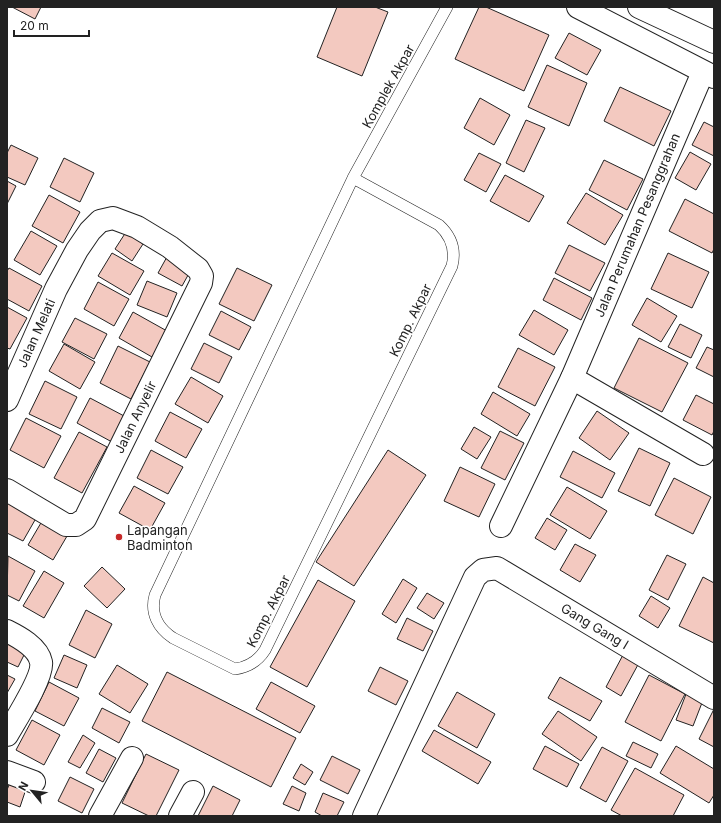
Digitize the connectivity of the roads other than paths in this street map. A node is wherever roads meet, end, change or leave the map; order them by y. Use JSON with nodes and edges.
{"nodes":[{"id":1,"x":447,"y":7,"type":"edge"},
{"id":2,"x":578,"y":7,"type":"edge"},
{"id":3,"x":646,"y":9,"type":"edge"},
{"id":4,"x":714,"y":42,"type":"edge"},
{"id":5,"x":708,"y":75,"type":"edge"},
{"id":6,"x":353,"y":178,"type":"junction"},
{"id":7,"x":194,"y":296,"type":"joint"},
{"id":8,"x":572,"y":378,"type":"junction"},
{"id":9,"x":7,"y":400,"type":"edge"},
{"id":10,"x":703,"y":454,"type":"dead end"},
{"id":11,"x":7,"y":490,"type":"edge"},
{"id":12,"x":501,"y":526,"type":"dead end"},
{"id":13,"x":7,"y":631,"type":"edge"},
{"id":14,"x":714,"y":698,"type":"edge"},
{"id":15,"x":7,"y":735,"type":"edge"},
{"id":16,"x":132,"y":758,"type":"dead end"},
{"id":17,"x":7,"y":772,"type":"edge"},
{"id":18,"x":34,"y":782,"type":"dead end"},
{"id":19,"x":193,"y":792,"type":"dead end"},
{"id":20,"x":100,"y":816,"type":"edge"},
{"id":21,"x":180,"y":816,"type":"edge"},
{"id":22,"x":364,"y":816,"type":"edge"}],
"edges":[{"from":1,"to":6,"type":"lane","name":"Komplek Akpar"},
{"from":2,"to":5,"type":"street"},
{"from":3,"to":4,"type":"street"},
{"from":5,"to":8,"type":"street","name":"Jalan Perumahan Pesanggrahan"},
{"from":6,"to":6,"type":"lane","name":"Komp. Akpar"},
{"from":7,"to":9,"type":"street","name":"Jalan Melati"},
{"from":7,"to":11,"type":"street","name":"Jalan Anyelir"},
{"from":8,"to":10,"type":"street"},
{"from":8,"to":12,"type":"street","name":"Jalan Perumahan Pesanggrahan"},
{"from":13,"to":15,"type":"street"},
{"from":14,"to":22,"type":"street","name":"Gang Gang I"},
{"from":16,"to":20,"type":"street"},
{"from":17,"to":18,"type":"street"},
{"from":19,"to":21,"type":"street"}]}
